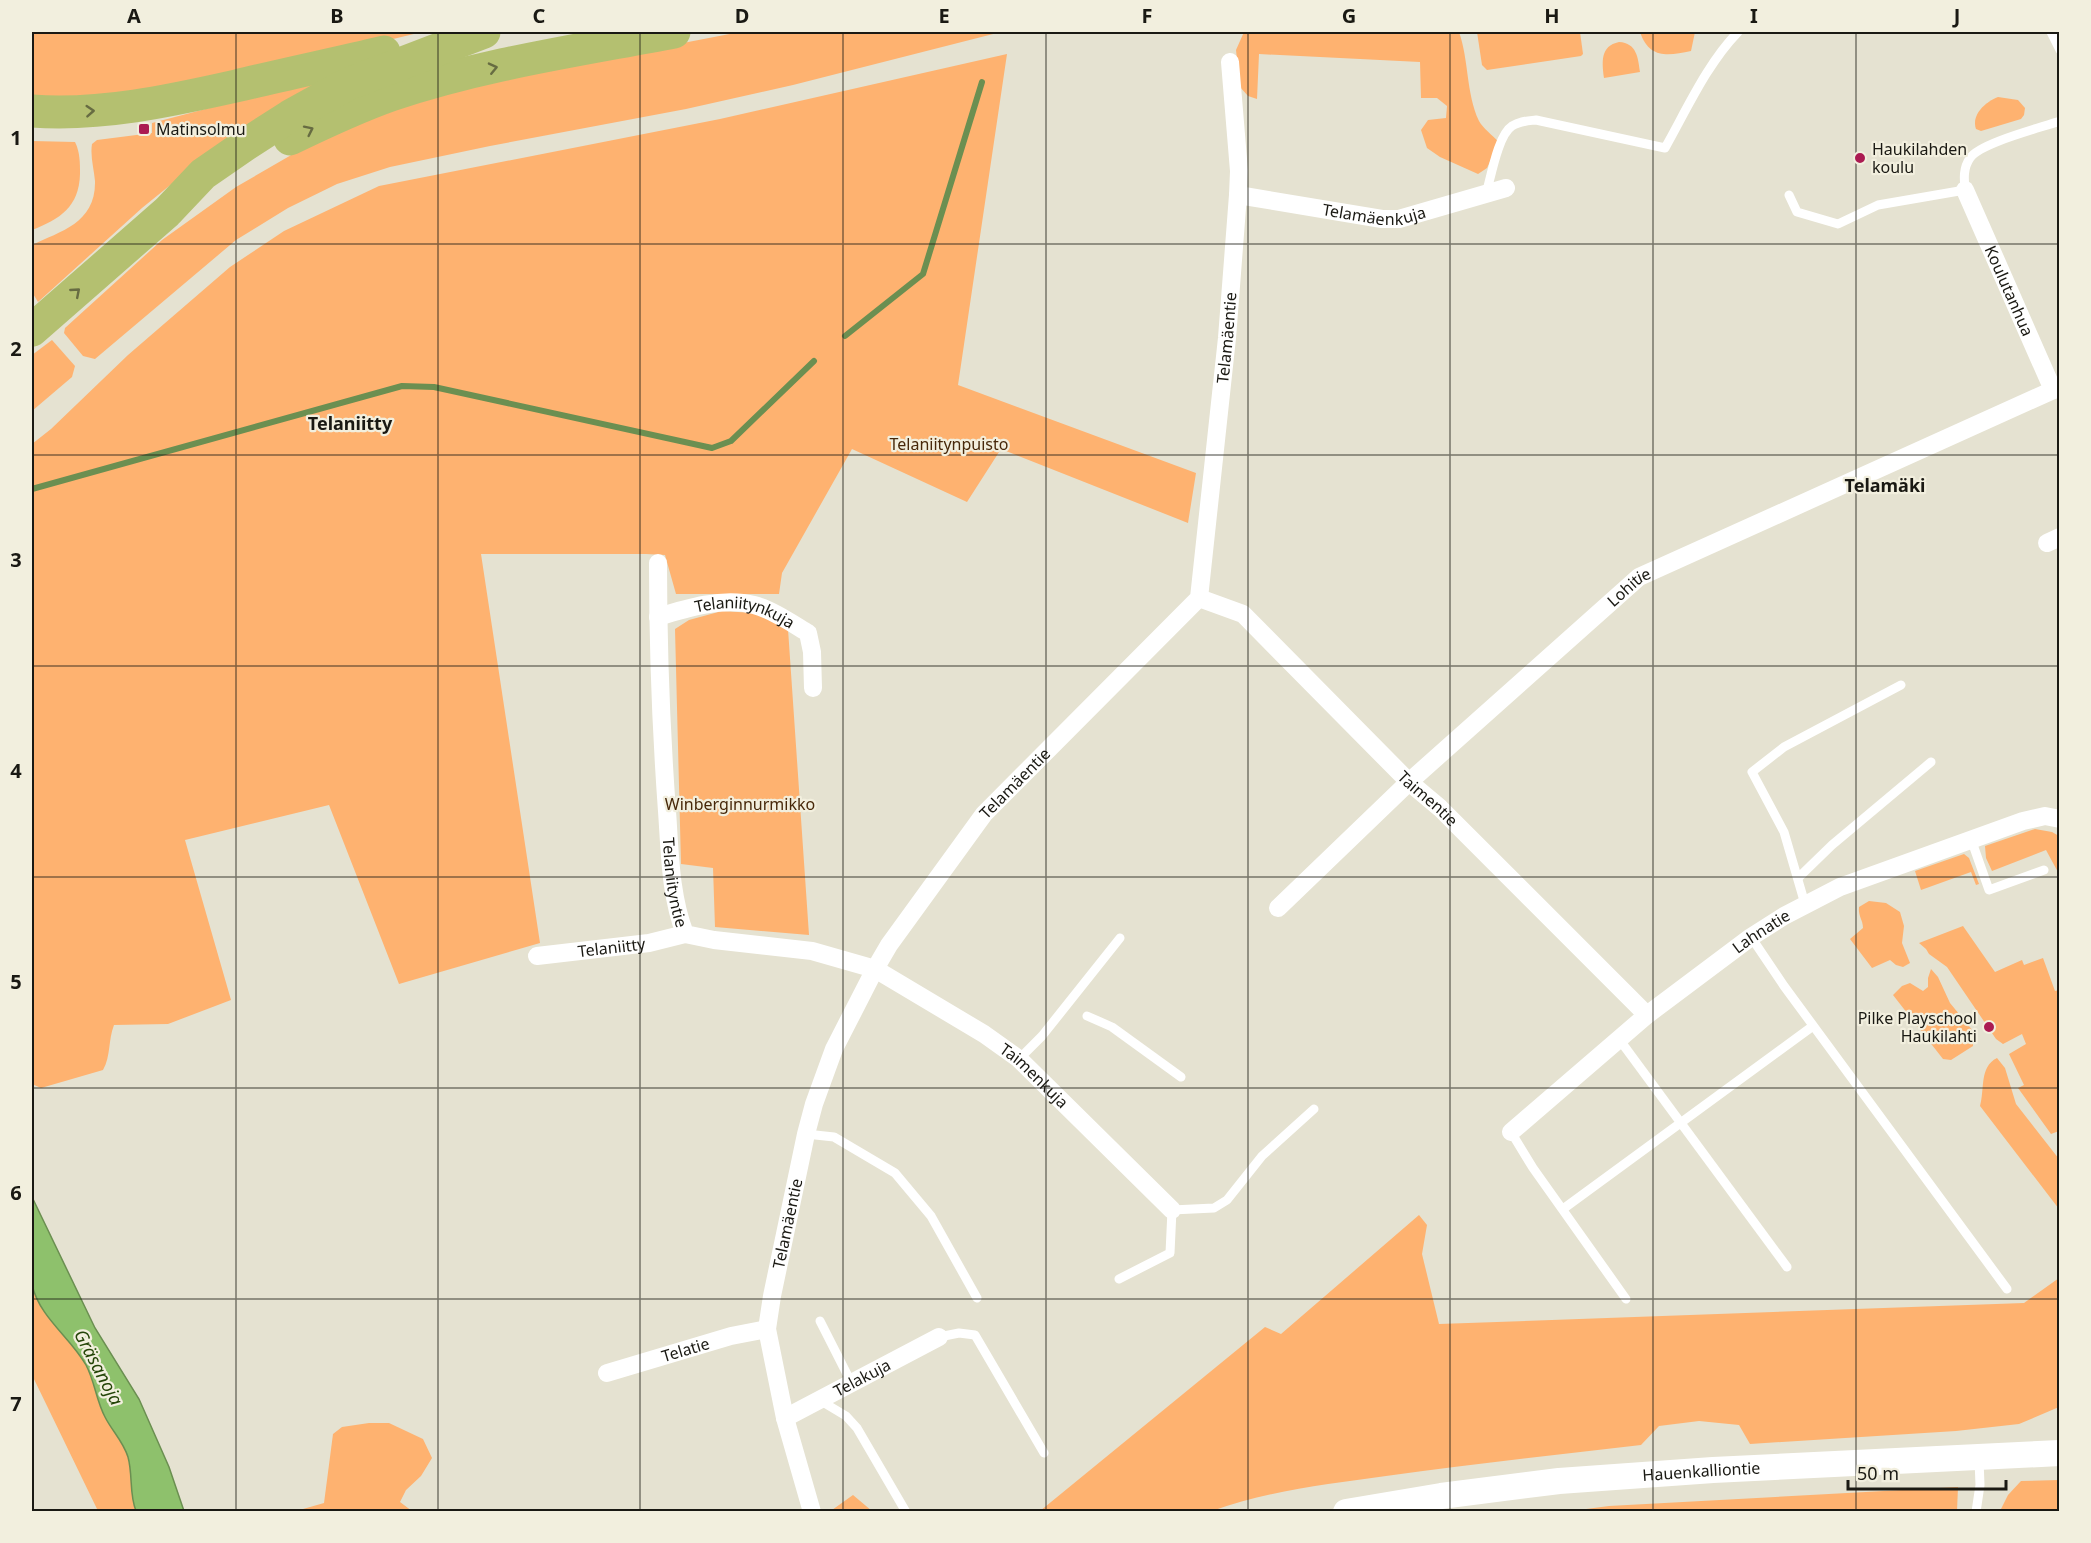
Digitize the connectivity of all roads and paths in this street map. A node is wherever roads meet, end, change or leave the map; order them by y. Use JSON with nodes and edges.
{"nodes":[{"id":1,"x":477,"y":32,"type":"edge"},
{"id":2,"x":484,"y":32,"type":"edge"},
{"id":3,"x":674,"y":32,"type":"edge"},
{"id":4,"x":1738,"y":32,"type":"edge"},
{"id":5,"x":2051,"y":32,"type":"edge"},
{"id":6,"x":2060,"y":50,"type":"edge"},
{"id":7,"x":1230,"y":62,"type":"dead end"},
{"id":8,"x":32,"y":111,"type":"edge"},
{"id":9,"x":2060,"y":121,"type":"edge"},
{"id":10,"x":1506,"y":188,"type":"dead end"},
{"id":11,"x":1965,"y":190,"type":"junction"},
{"id":12,"x":1486,"y":194,"type":"junction"},
{"id":13,"x":1238,"y":195,"type":"junction"},
{"id":14,"x":1789,"y":195,"type":"dead end"},
{"id":15,"x":167,"y":212,"type":"junction"},
{"id":16,"x":32,"y":330,"type":"edge"},
{"id":17,"x":2056,"y":389,"type":"edge"},
{"id":18,"x":658,"y":563,"type":"dead end"},
{"id":19,"x":1199,"y":597,"type":"junction"},
{"id":20,"x":658,"y":617,"type":"junction"},
{"id":21,"x":1901,"y":686,"type":"dead end"},
{"id":22,"x":813,"y":688,"type":"dead end"},
{"id":23,"x":1931,"y":762,"type":"dead end"},
{"id":24,"x":1409,"y":782,"type":"junction"},
{"id":25,"x":2060,"y":819,"type":"edge"},
{"id":26,"x":1971,"y":839,"type":"junction"},
{"id":27,"x":2044,"y":870,"type":"dead end"},
{"id":28,"x":1798,"y":878,"type":"junction"},
{"id":29,"x":1805,"y":904,"type":"junction"},
{"id":30,"x":1278,"y":908,"type":"dead end"},
{"id":31,"x":685,"y":934,"type":"junction"},
{"id":32,"x":1751,"y":937,"type":"junction"},
{"id":33,"x":1120,"y":938,"type":"dead end"},
{"id":34,"x":537,"y":956,"type":"dead end"},
{"id":35,"x":874,"y":969,"type":"junction"},
{"id":36,"x":1647,"y":1015,"type":"junction"},
{"id":37,"x":1087,"y":1016,"type":"dead end"},
{"id":38,"x":1813,"y":1026,"type":"junction"},
{"id":39,"x":1618,"y":1039,"type":"junction"},
{"id":40,"x":1019,"y":1059,"type":"junction"},
{"id":41,"x":1181,"y":1077,"type":"dead end"},
{"id":42,"x":1314,"y":1109,"type":"dead end"},
{"id":43,"x":1680,"y":1122,"type":"junction"},
{"id":44,"x":1511,"y":1132,"type":"joint"},
{"id":45,"x":806,"y":1134,"type":"junction"},
{"id":46,"x":1563,"y":1209,"type":"junction"},
{"id":47,"x":1172,"y":1210,"type":"junction"},
{"id":48,"x":1787,"y":1267,"type":"dead end"},
{"id":49,"x":1119,"y":1280,"type":"dead end"},
{"id":50,"x":2007,"y":1289,"type":"dead end"},
{"id":51,"x":977,"y":1298,"type":"dead end"},
{"id":52,"x":1626,"y":1299,"type":"dead end"},
{"id":53,"x":819,"y":1321,"type":"dead end"},
{"id":54,"x":767,"y":1329,"type":"junction"},
{"id":55,"x":939,"y":1337,"type":"joint"},
{"id":56,"x":607,"y":1373,"type":"dead end"},
{"id":57,"x":852,"y":1384,"type":"junction"},
{"id":58,"x":821,"y":1401,"type":"junction"},
{"id":59,"x":785,"y":1418,"type":"junction"},
{"id":60,"x":1044,"y":1453,"type":"dead end"},
{"id":61,"x":2060,"y":1453,"type":"edge"},
{"id":62,"x":1979,"y":1457,"type":"junction"},
{"id":63,"x":812,"y":1512,"type":"edge"},
{"id":64,"x":906,"y":1512,"type":"edge"},
{"id":65,"x":1346,"y":1512,"type":"edge"},
{"id":66,"x":1976,"y":1512,"type":"edge"}],
"edges":[{"from":8,"to":1,"type":"highway","one_way":true},
{"from":2,"to":15,"type":"highway"},
{"from":15,"to":3,"type":"highway","one_way":true},
{"from":4,"to":12,"type":"lane"},
{"from":5,"to":6,"type":"lane"},
{"from":7,"to":13,"type":"street","name":"Telamäentie"},
{"from":9,"to":11,"type":"lane"},
{"from":10,"to":12,"type":"street","name":"Telamäenkuja"},
{"from":11,"to":14,"type":"lane"},
{"from":11,"to":17,"type":"street","name":"Koulutanhua"},
{"from":12,"to":13,"type":"street","name":"Telamäenkuja"},
{"from":13,"to":19,"type":"street","name":"Telamäentie"},
{"from":16,"to":15,"type":"highway","one_way":true},
{"from":17,"to":24,"type":"street","name":"Lohitie"},
{"from":18,"to":20,"type":"street","name":"Telaniityntie"},
{"from":19,"to":24,"type":"street","name":"Taimentie"},
{"from":19,"to":35,"type":"street","name":"Telamäentie"},
{"from":20,"to":22,"type":"street","name":"Telaniitynkuja"},
{"from":20,"to":31,"type":"street","name":"Telaniityntie"},
{"from":21,"to":28,"type":"lane"},
{"from":23,"to":28,"type":"lane"},
{"from":24,"to":30,"type":"street","name":"Lohitie"},
{"from":24,"to":36,"type":"street","name":"Taimentie"},
{"from":25,"to":26,"type":"street","name":"Lahnatie"},
{"from":26,"to":27,"type":"lane"},
{"from":26,"to":29,"type":"street","name":"Lahnatie"},
{"from":28,"to":29,"type":"lane"},
{"from":29,"to":32,"type":"street","name":"Lahnatie"},
{"from":31,"to":34,"type":"street","name":"Telaniitty"},
{"from":31,"to":35,"type":"street","name":"Telaniityntie"},
{"from":32,"to":36,"type":"street","name":"Lahnatie"},
{"from":32,"to":38,"type":"lane"},
{"from":33,"to":40,"type":"lane"},
{"from":35,"to":40,"type":"street","name":"Taimenkuja"},
{"from":35,"to":45,"type":"street","name":"Telamäentie"},
{"from":36,"to":39,"type":"street","name":"Lahnatie"},
{"from":37,"to":41,"type":"lane"},
{"from":38,"to":43,"type":"lane"},
{"from":38,"to":50,"type":"lane"},
{"from":39,"to":43,"type":"lane"},
{"from":39,"to":44,"type":"street","name":"Lahnatie"},
{"from":40,"to":47,"type":"street","name":"Taimenkuja"},
{"from":42,"to":47,"type":"lane"},
{"from":43,"to":46,"type":"lane"},
{"from":43,"to":48,"type":"lane"},
{"from":44,"to":46,"type":"lane"},
{"from":45,"to":51,"type":"lane"},
{"from":45,"to":54,"type":"street","name":"Telamäentie"},
{"from":46,"to":52,"type":"lane"},
{"from":47,"to":49,"type":"lane"},
{"from":53,"to":57,"type":"lane"},
{"from":54,"to":56,"type":"street","name":"Telatie"},
{"from":54,"to":59,"type":"street","name":"Telamäentie"},
{"from":55,"to":57,"type":"street","name":"Telakuja"},
{"from":55,"to":60,"type":"lane"},
{"from":57,"to":58,"type":"street","name":"Telakuja"},
{"from":58,"to":59,"type":"street","name":"Telakuja"},
{"from":58,"to":64,"type":"lane"},
{"from":59,"to":63,"type":"street","name":"Telamäentie"},
{"from":61,"to":62,"type":"main road","name":"Hauenkalliontie"},
{"from":62,"to":65,"type":"main road","name":"Hauenkalliontie"},
{"from":62,"to":66,"type":"lane"}]}
